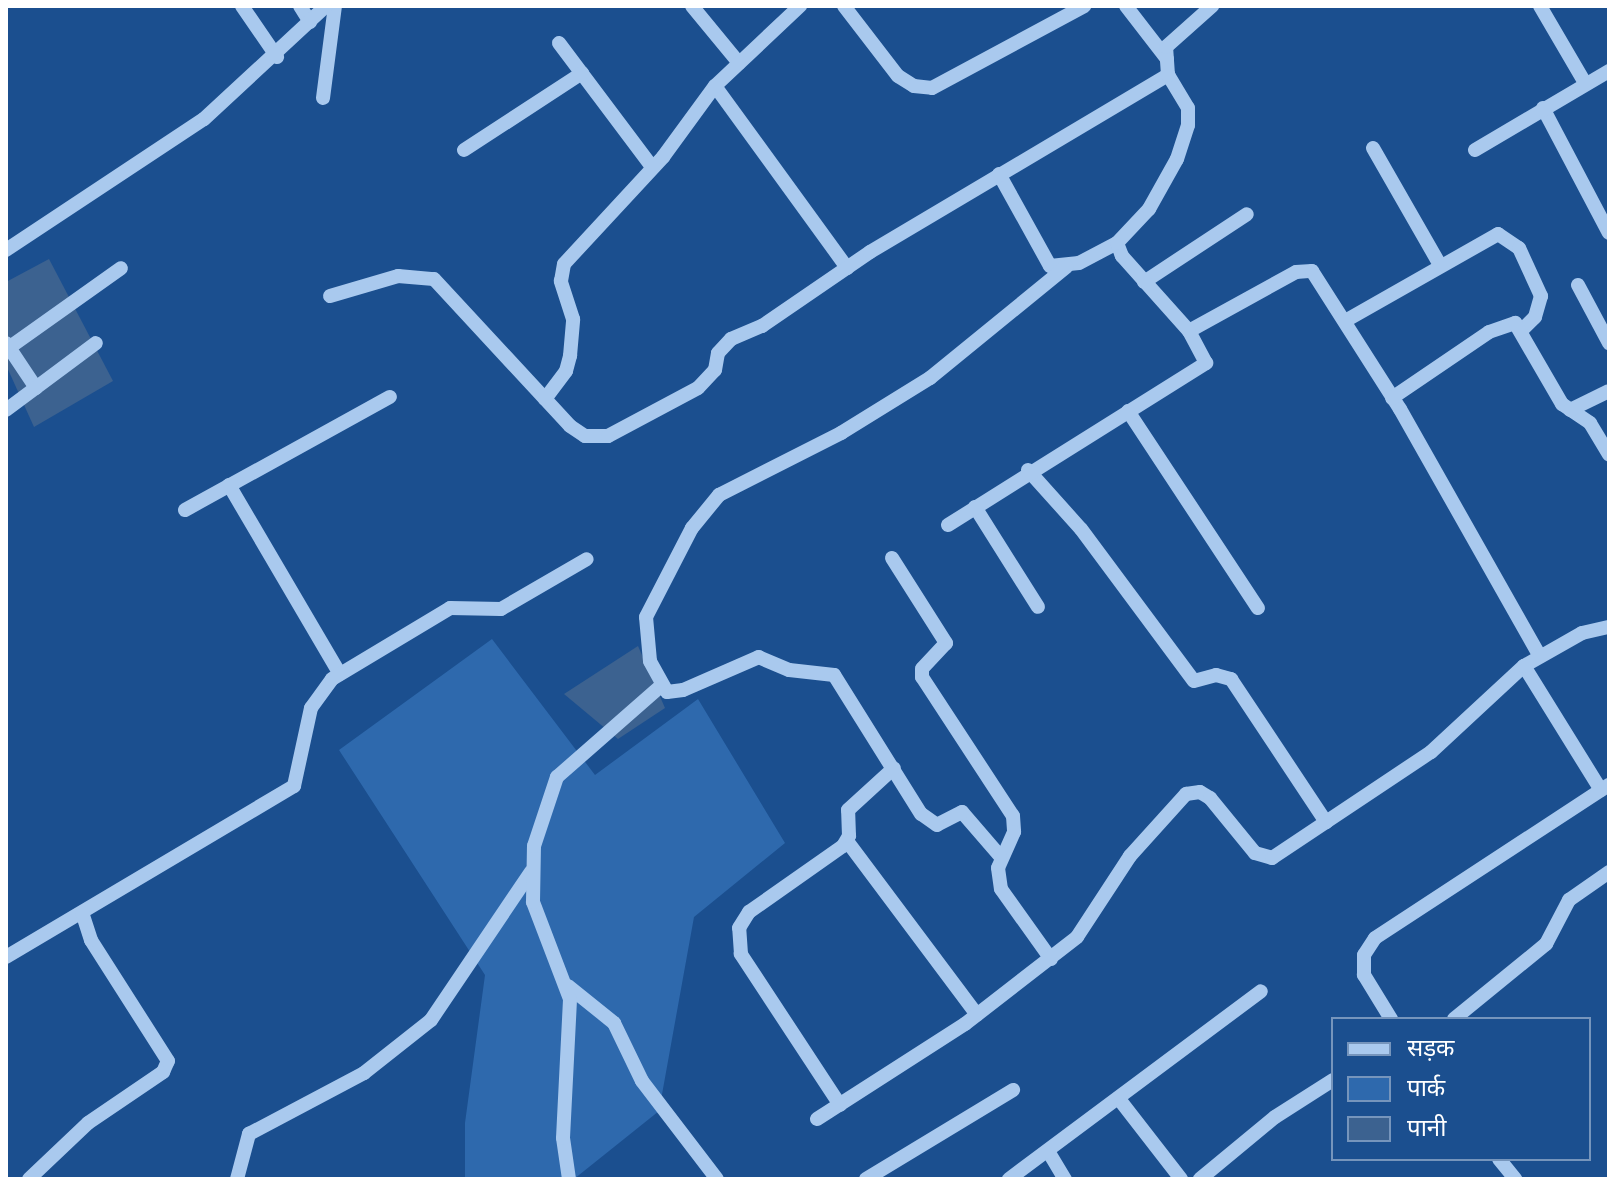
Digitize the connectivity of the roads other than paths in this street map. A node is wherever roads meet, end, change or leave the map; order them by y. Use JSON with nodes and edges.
{"nodes":[{"id":1,"x":242,"y":6,"type":"edge"},
{"id":2,"x":300,"y":6,"type":"edge"},
{"id":3,"x":326,"y":6,"type":"edge"},
{"id":4,"x":335,"y":6,"type":"edge"},
{"id":5,"x":692,"y":6,"type":"edge"},
{"id":6,"x":800,"y":6,"type":"edge"},
{"id":7,"x":844,"y":6,"type":"edge"},
{"id":8,"x":1084,"y":6,"type":"edge"},
{"id":9,"x":1126,"y":6,"type":"edge"},
{"id":10,"x":1212,"y":6,"type":"edge"},
{"id":11,"x":1540,"y":6,"type":"edge"},
{"id":12,"x":310,"y":22,"type":"junction"},
{"id":13,"x":559,"y":43,"type":"dead end"},
{"id":14,"x":277,"y":57,"type":"junction"},
{"id":15,"x":1167,"y":59,"type":"junction"},
{"id":16,"x":739,"y":63,"type":"junction"},
{"id":17,"x":1609,"y":71,"type":"edge"},
{"id":18,"x":582,"y":73,"type":"junction"},
{"id":19,"x":1168,"y":75,"type":"junction"},
{"id":20,"x":1585,"y":83,"type":"junction"},
{"id":21,"x":715,"y":86,"type":"junction"},
{"id":22,"x":323,"y":98,"type":"dead end"},
{"id":23,"x":1543,"y":108,"type":"junction"},
{"id":24,"x":1373,"y":148,"type":"dead end"},
{"id":25,"x":464,"y":150,"type":"dead end"},
{"id":26,"x":1475,"y":150,"type":"dead end"},
{"id":27,"x":653,"y":168,"type":"junction"},
{"id":28,"x":999,"y":174,"type":"junction"},
{"id":29,"x":1247,"y":214,"type":"dead end"},
{"id":30,"x":1609,"y":233,"type":"edge"},
{"id":31,"x":1117,"y":243,"type":"junction"},
{"id":32,"x":6,"y":250,"type":"edge"},
{"id":33,"x":1440,"y":265,"type":"junction"},
{"id":34,"x":1066,"y":267,"type":"junction"},
{"id":35,"x":121,"y":268,"type":"dead end"},
{"id":36,"x":847,"y":268,"type":"junction"},
{"id":37,"x":1144,"y":282,"type":"junction"},
{"id":38,"x":1578,"y":285,"type":"dead end"},
{"id":39,"x":330,"y":296,"type":"dead end"},
{"id":40,"x":1345,"y":321,"type":"junction"},
{"id":41,"x":1189,"y":331,"type":"junction"},
{"id":42,"x":1521,"y":331,"type":"junction"},
{"id":43,"x":96,"y":343,"type":"dead end"},
{"id":44,"x":1609,"y":343,"type":"edge"},
{"id":45,"x":8,"y":345,"type":"edge"},
{"id":46,"x":36,"y":388,"type":"junction"},
{"id":47,"x":1609,"y":391,"type":"edge"},
{"id":48,"x":390,"y":397,"type":"dead end"},
{"id":49,"x":1392,"y":398,"type":"junction"},
{"id":50,"x":545,"y":399,"type":"junction"},
{"id":51,"x":6,"y":410,"type":"edge"},
{"id":52,"x":1570,"y":410,"type":"junction"},
{"id":53,"x":1128,"y":411,"type":"junction"},
{"id":54,"x":1609,"y":455,"type":"edge"},
{"id":55,"x":1028,"y":470,"type":"junction"},
{"id":56,"x":229,"y":485,"type":"junction"},
{"id":57,"x":975,"y":507,"type":"junction"},
{"id":58,"x":185,"y":510,"type":"dead end"},
{"id":59,"x":948,"y":525,"type":"dead end"},
{"id":60,"x":892,"y":558,"type":"dead end"},
{"id":61,"x":587,"y":559,"type":"dead end"},
{"id":62,"x":1038,"y":607,"type":"dead end"},
{"id":63,"x":1258,"y":608,"type":"dead end"},
{"id":64,"x":1609,"y":627,"type":"edge"},
{"id":65,"x":1540,"y":656,"type":"junction"},
{"id":66,"x":1524,"y":666,"type":"junction"},
{"id":67,"x":340,"y":674,"type":"junction"},
{"id":68,"x":661,"y":686,"type":"junction"},
{"id":69,"x":894,"y":768,"type":"junction"},
{"id":70,"x":1605,"y":787,"type":"edge"},
{"id":71,"x":1326,"y":822,"type":"junction"},
{"id":72,"x":847,"y":841,"type":"junction"},
{"id":73,"x":1000,"y":856,"type":"junction"},
{"id":74,"x":531,"y":872,"type":"junction"},
{"id":75,"x":1609,"y":872,"type":"edge"},
{"id":76,"x":82,"y":913,"type":"junction"},
{"id":77,"x":6,"y":957,"type":"edge"},
{"id":78,"x":1051,"y":959,"type":"junction"},
{"id":79,"x":568,"y":986,"type":"junction"},
{"id":80,"x":1261,"y":991,"type":"dead end"},
{"id":81,"x":977,"y":1015,"type":"junction"},
{"id":82,"x":1390,"y":1017,"type":"edge"},
{"id":83,"x":1456,"y":1017,"type":"edge"},
{"id":84,"x":1331,"y":1081,"type":"edge"},
{"id":85,"x":1013,"y":1090,"type":"dead end"},
{"id":86,"x":1119,"y":1099,"type":"junction"},
{"id":87,"x":840,"y":1105,"type":"junction"},
{"id":88,"x":817,"y":1119,"type":"dead end"},
{"id":89,"x":1048,"y":1151,"type":"junction"},
{"id":90,"x":1501,"y":1161,"type":"edge"},
{"id":91,"x":29,"y":1179,"type":"edge"},
{"id":92,"x":237,"y":1179,"type":"edge"},
{"id":93,"x":569,"y":1179,"type":"edge"},
{"id":94,"x":717,"y":1179,"type":"edge"},
{"id":95,"x":866,"y":1179,"type":"edge"},
{"id":96,"x":1009,"y":1179,"type":"edge"},
{"id":97,"x":1065,"y":1179,"type":"edge"},
{"id":98,"x":1181,"y":1179,"type":"edge"},
{"id":99,"x":1200,"y":1179,"type":"edge"},
{"id":100,"x":1515,"y":1179,"type":"edge"}],
"edges":[{"from":1,"to":14,"type":"street"},
{"from":2,"to":12,"type":"street"},
{"from":3,"to":12,"type":"street"},
{"from":4,"to":22,"type":"street"},
{"from":5,"to":16,"type":"street"},
{"from":6,"to":16,"type":"street"},
{"from":7,"to":8,"type":"street"},
{"from":9,"to":15,"type":"street"},
{"from":10,"to":15,"type":"street"},
{"from":11,"to":20,"type":"street"},
{"from":12,"to":14,"type":"street"},
{"from":13,"to":18,"type":"street"},
{"from":14,"to":32,"type":"street"},
{"from":15,"to":19,"type":"street"},
{"from":16,"to":21,"type":"street"},
{"from":17,"to":20,"type":"street"},
{"from":18,"to":25,"type":"street"},
{"from":18,"to":27,"type":"street"},
{"from":19,"to":28,"type":"street"},
{"from":19,"to":31,"type":"street"},
{"from":20,"to":23,"type":"street"},
{"from":21,"to":27,"type":"street"},
{"from":21,"to":36,"type":"street"},
{"from":23,"to":26,"type":"street"},
{"from":23,"to":30,"type":"street"},
{"from":24,"to":33,"type":"street"},
{"from":27,"to":50,"type":"street"},
{"from":28,"to":34,"type":"street"},
{"from":28,"to":36,"type":"street"},
{"from":29,"to":37,"type":"street"},
{"from":31,"to":34,"type":"street"},
{"from":31,"to":37,"type":"street"},
{"from":33,"to":40,"type":"street"},
{"from":33,"to":42,"type":"street"},
{"from":34,"to":68,"type":"street"},
{"from":35,"to":45,"type":"street"},
{"from":36,"to":50,"type":"street"},
{"from":37,"to":41,"type":"street"},
{"from":38,"to":44,"type":"street"},
{"from":39,"to":50,"type":"street"},
{"from":40,"to":41,"type":"street"},
{"from":40,"to":49,"type":"street"},
{"from":41,"to":53,"type":"street"},
{"from":42,"to":49,"type":"street"},
{"from":42,"to":52,"type":"street"},
{"from":43,"to":46,"type":"street"},
{"from":45,"to":46,"type":"street"},
{"from":46,"to":51,"type":"street"},
{"from":47,"to":52,"type":"street"},
{"from":48,"to":56,"type":"street"},
{"from":49,"to":65,"type":"street"},
{"from":52,"to":54,"type":"street"},
{"from":53,"to":55,"type":"street"},
{"from":53,"to":63,"type":"street"},
{"from":55,"to":57,"type":"street"},
{"from":55,"to":71,"type":"street"},
{"from":56,"to":58,"type":"street"},
{"from":56,"to":67,"type":"street"},
{"from":57,"to":59,"type":"street"},
{"from":57,"to":62,"type":"street"},
{"from":60,"to":73,"type":"street"},
{"from":61,"to":67,"type":"street"},
{"from":64,"to":65,"type":"street"},
{"from":65,"to":66,"type":"street"},
{"from":66,"to":70,"type":"street"},
{"from":66,"to":71,"type":"street"},
{"from":67,"to":76,"type":"street"},
{"from":68,"to":69,"type":"street"},
{"from":68,"to":74,"type":"street"},
{"from":69,"to":72,"type":"street"},
{"from":69,"to":73,"type":"street"},
{"from":70,"to":82,"type":"street"},
{"from":71,"to":78,"type":"street"},
{"from":72,"to":81,"type":"street"},
{"from":72,"to":87,"type":"street"},
{"from":73,"to":78,"type":"street"},
{"from":74,"to":79,"type":"street"},
{"from":74,"to":92,"type":"street"},
{"from":75,"to":83,"type":"street"},
{"from":76,"to":77,"type":"street"},
{"from":76,"to":91,"type":"street"},
{"from":78,"to":81,"type":"street"},
{"from":79,"to":93,"type":"street"},
{"from":79,"to":94,"type":"street"},
{"from":80,"to":86,"type":"street"},
{"from":81,"to":87,"type":"street"},
{"from":84,"to":99,"type":"street"},
{"from":85,"to":95,"type":"street"},
{"from":86,"to":89,"type":"street"},
{"from":86,"to":98,"type":"street"},
{"from":87,"to":88,"type":"street"},
{"from":89,"to":96,"type":"street"},
{"from":89,"to":97,"type":"street"},
{"from":90,"to":100,"type":"street"}]}
